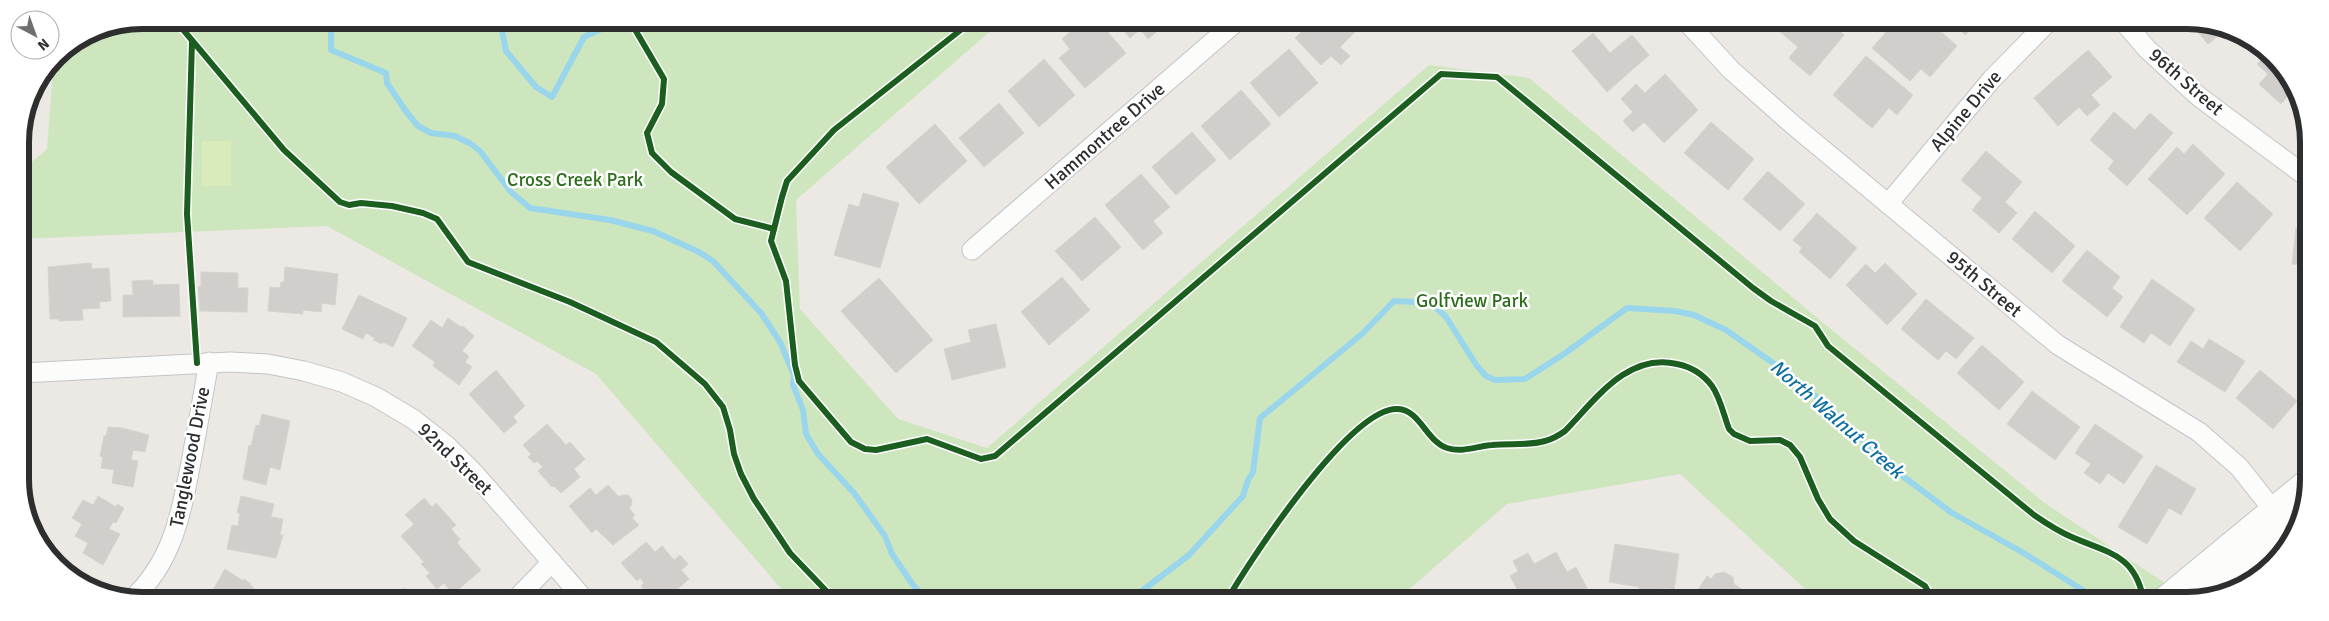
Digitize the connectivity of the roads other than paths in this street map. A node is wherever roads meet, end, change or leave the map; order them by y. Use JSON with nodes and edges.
{"nodes":[{"id":1,"x":1228,"y":29,"type":"edge"},
{"id":2,"x":1693,"y":29,"type":"edge"},
{"id":3,"x":2041,"y":29,"type":"edge"},
{"id":4,"x":2130,"y":29,"type":"edge"},
{"id":5,"x":2300,"y":172,"type":"edge"},
{"id":6,"x":1888,"y":204,"type":"junction"},
{"id":7,"x":972,"y":250,"type":"dead end"},
{"id":8,"x":209,"y":362,"type":"junction"},
{"id":9,"x":29,"y":373,"type":"edge"},
{"id":10,"x":2298,"y":502,"type":"edge"},
{"id":11,"x":2288,"y":522,"type":"edge"},
{"id":12,"x":552,"y":562,"type":"junction"},
{"id":13,"x":2220,"y":587,"type":"edge"},
{"id":14,"x":138,"y":592,"type":"edge"},
{"id":15,"x":523,"y":592,"type":"edge"},
{"id":16,"x":578,"y":592,"type":"edge"},
{"id":17,"x":2180,"y":592,"type":"edge"}],
"edges":[{"from":1,"to":7,"type":"street","name":"Hammontree Drive"},
{"from":2,"to":6,"type":"street","name":"95th Street"},
{"from":3,"to":6,"type":"street","name":"Alpine Drive"},
{"from":4,"to":5,"type":"street","name":"96th Street"},
{"from":6,"to":11,"type":"street","name":"95th Street"},
{"from":8,"to":9,"type":"street","name":"92nd Street"},
{"from":8,"to":12,"type":"street","name":"92nd Street"},
{"from":8,"to":14,"type":"street","name":"Tanglewood Drive"},
{"from":10,"to":11,"type":"main road"},
{"from":11,"to":13,"type":"main road"},
{"from":11,"to":17,"type":"main road"},
{"from":12,"to":15,"type":"street"},
{"from":12,"to":16,"type":"street","name":"92nd Street"}]}
